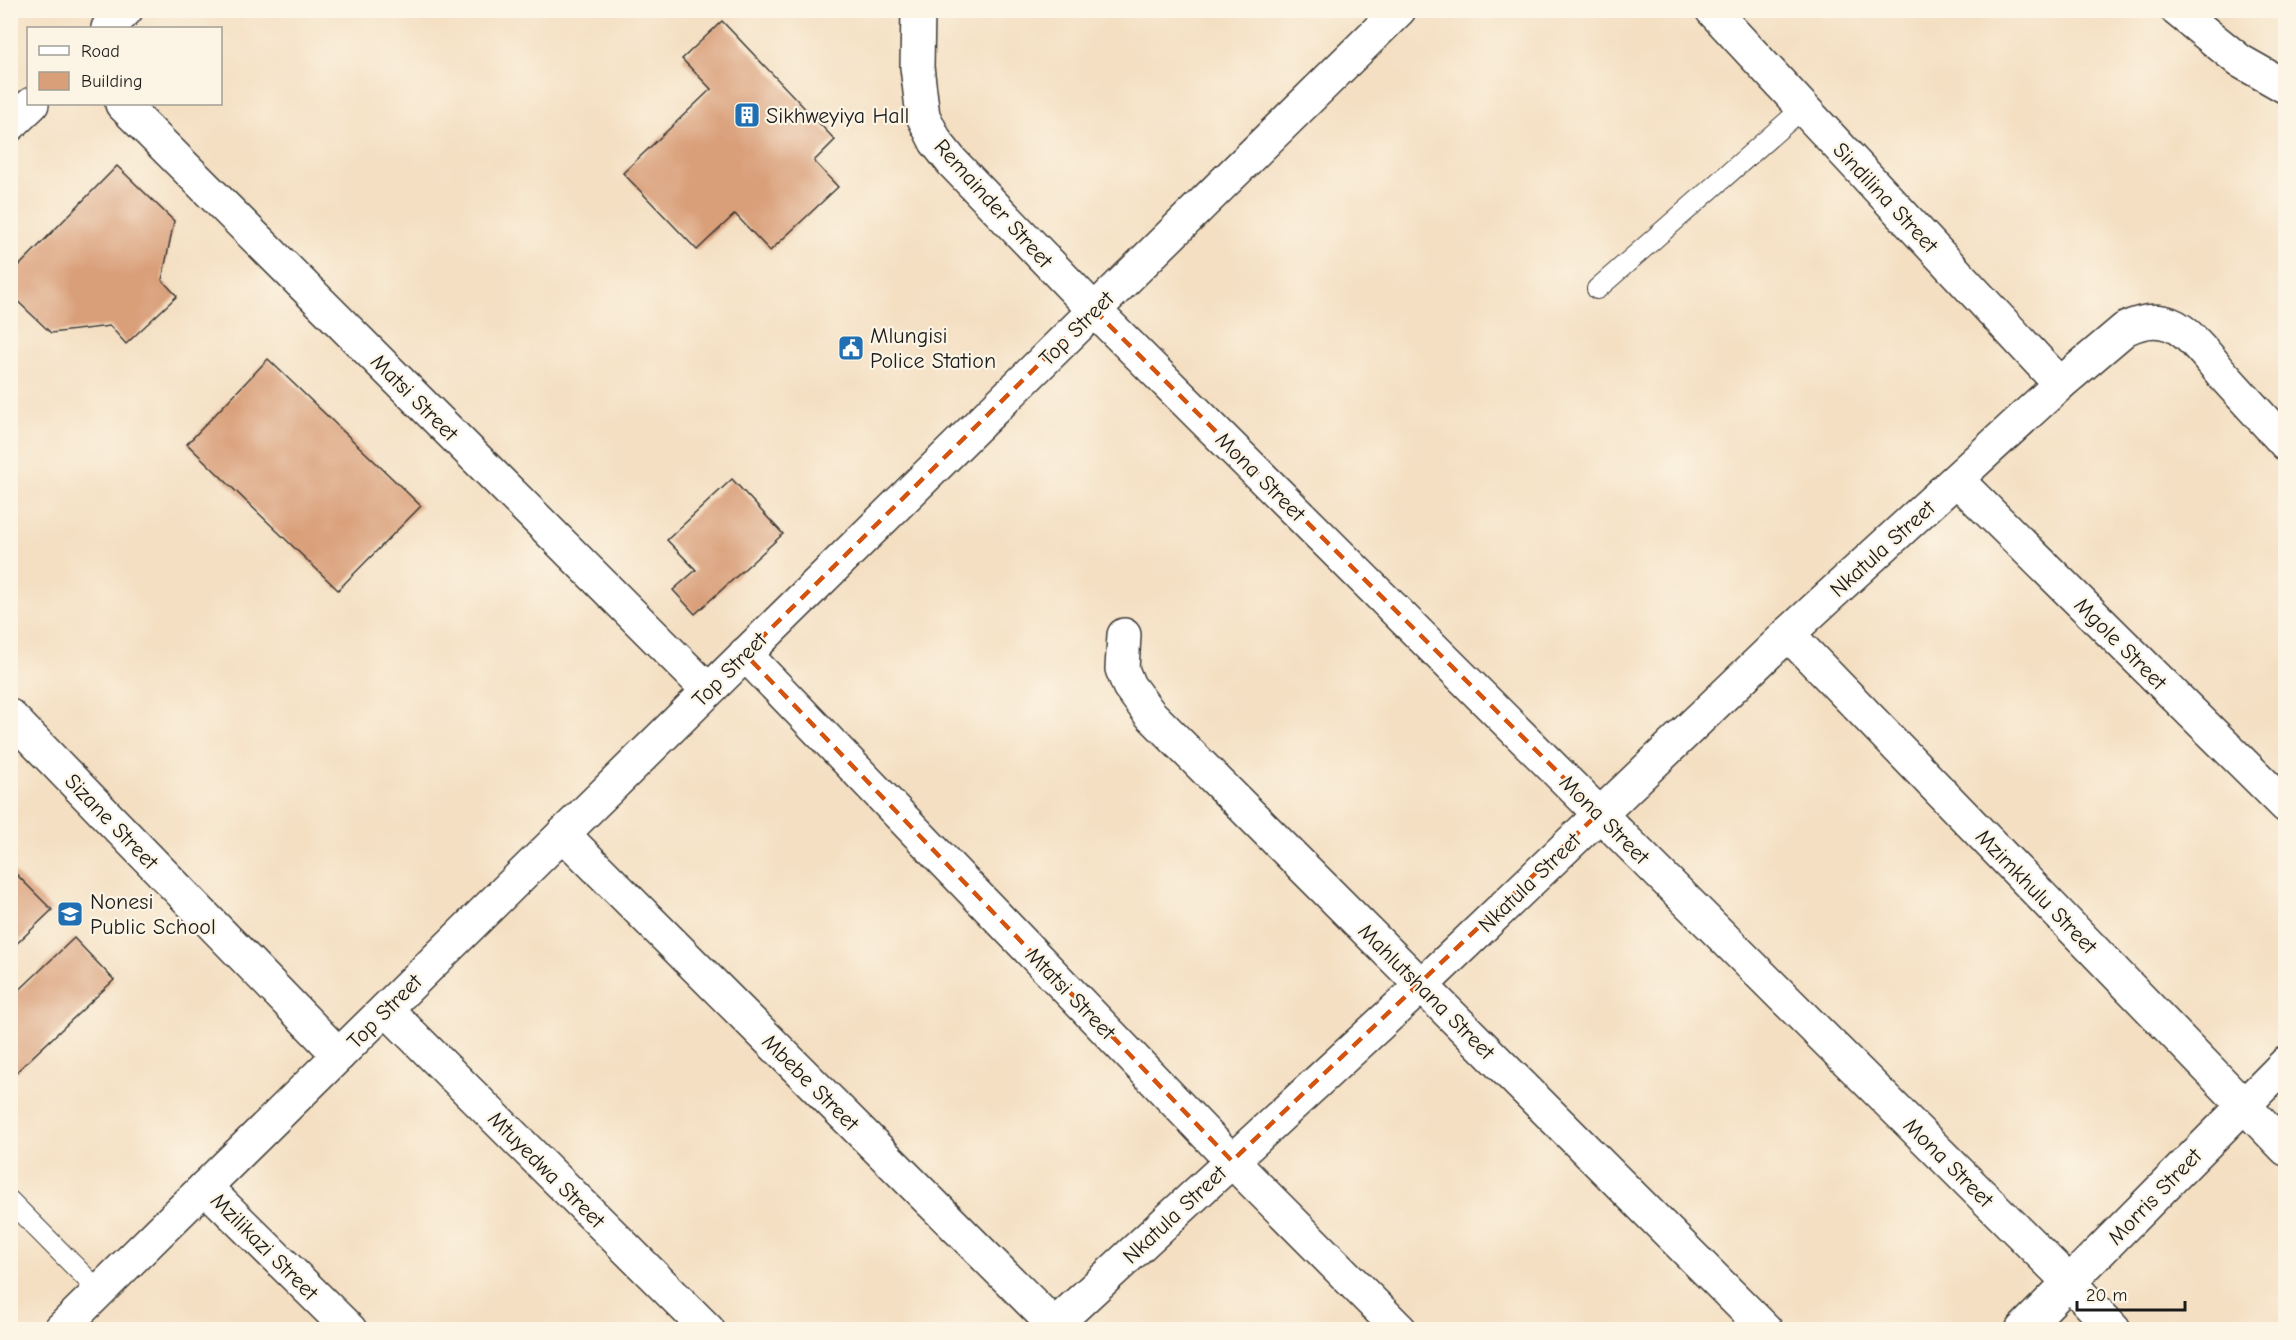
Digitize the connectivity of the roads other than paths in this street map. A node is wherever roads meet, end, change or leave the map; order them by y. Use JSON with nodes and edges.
{"nodes":[{"id":1,"x":126,"y":10,"type":"edge"},
{"id":2,"x":918,"y":10,"type":"edge"},
{"id":3,"x":1399,"y":10,"type":"edge"},
{"id":4,"x":1712,"y":10,"type":"edge"},
{"id":5,"x":2177,"y":10,"type":"edge"},
{"id":6,"x":109,"y":27,"type":"edge"},
{"id":7,"x":2286,"y":87,"type":"edge"},
{"id":8,"x":31,"y":105,"type":"edge"},
{"id":9,"x":123,"y":105,"type":"edge"},
{"id":10,"x":1803,"y":108,"type":"junction"},
{"id":11,"x":10,"y":125,"type":"edge"},
{"id":12,"x":1597,"y":289,"type":"dead end"},
{"id":13,"x":1094,"y":310,"type":"junction"},
{"id":14,"x":2060,"y":384,"type":"junction"},
{"id":15,"x":2286,"y":444,"type":"edge"},
{"id":16,"x":1957,"y":480,"type":"junction"},
{"id":17,"x":1788,"y":634,"type":"junction"},
{"id":18,"x":1124,"y":635,"type":"dead end"},
{"id":19,"x":745,"y":654,"type":"junction"},
{"id":20,"x":708,"y":690,"type":"junction"},
{"id":21,"x":10,"y":716,"type":"edge"},
{"id":22,"x":2286,"y":806,"type":"edge"},
{"id":23,"x":1599,"y":813,"type":"junction"},
{"id":24,"x":563,"y":834,"type":"junction"},
{"id":25,"x":1421,"y":986,"type":"junction"},
{"id":26,"x":386,"y":1009,"type":"junction"},
{"id":27,"x":339,"y":1055,"type":"junction"},
{"id":28,"x":2286,"y":1063,"type":"edge"},
{"id":29,"x":2244,"y":1104,"type":"junction"},
{"id":30,"x":2286,"y":1149,"type":"edge"},
{"id":31,"x":1232,"y":1161,"type":"junction"},
{"id":32,"x":206,"y":1187,"type":"junction"},
{"id":33,"x":10,"y":1201,"type":"edge"},
{"id":34,"x":2070,"y":1283,"type":"junction"},
{"id":35,"x":99,"y":1291,"type":"junction"},
{"id":36,"x":1054,"y":1328,"type":"edge"},
{"id":37,"x":60,"y":1329,"type":"edge"},
{"id":38,"x":350,"y":1329,"type":"edge"},
{"id":39,"x":708,"y":1329,"type":"edge"},
{"id":40,"x":1400,"y":1329,"type":"edge"},
{"id":41,"x":1766,"y":1329,"type":"edge"},
{"id":42,"x":2022,"y":1329,"type":"edge"},
{"id":43,"x":2114,"y":1329,"type":"edge"}],
"edges":[{"from":1,"to":6,"type":"street"},
{"from":2,"to":13,"type":"street","name":"Remainder Street"},
{"from":3,"to":13,"type":"street","name":"Top Street"},
{"from":4,"to":10,"type":"street","name":"Sindilina Street"},
{"from":5,"to":7,"type":"street"},
{"from":8,"to":11,"type":"street"},
{"from":9,"to":20,"type":"street","name":"Matsi Street"},
{"from":10,"to":12,"type":"lane"},
{"from":10,"to":14,"type":"street","name":"Sindilina Street"},
{"from":13,"to":19,"type":"street","name":"Top Street"},
{"from":13,"to":23,"type":"street","name":"Mona Street"},
{"from":14,"to":15,"type":"street","name":"Nkatula Street"},
{"from":14,"to":16,"type":"street","name":"Nkatula Street"},
{"from":16,"to":17,"type":"street","name":"Nkatula Street"},
{"from":16,"to":22,"type":"street","name":"Mgole Street"},
{"from":17,"to":23,"type":"street","name":"Nkatula Street"},
{"from":17,"to":29,"type":"street","name":"Mzimkhulu Street"},
{"from":18,"to":25,"type":"street","name":"Mahlutshana Street"},
{"from":19,"to":20,"type":"street","name":"Top Street"},
{"from":19,"to":31,"type":"street","name":"Mtatsi Street"},
{"from":20,"to":24,"type":"street","name":"Top Street"},
{"from":21,"to":27,"type":"street","name":"Sizane Street"},
{"from":23,"to":25,"type":"street","name":"Nkatula Street"},
{"from":23,"to":34,"type":"street","name":"Mona Street"},
{"from":24,"to":26,"type":"street","name":"Top Street"},
{"from":24,"to":36,"type":"street","name":"Mbebe Street"},
{"from":25,"to":31,"type":"street","name":"Nkatula Street"},
{"from":25,"to":41,"type":"street","name":"Mahlutshana Street"},
{"from":26,"to":27,"type":"street","name":"Top Street"},
{"from":26,"to":39,"type":"street","name":"Mtuyedwa Street"},
{"from":27,"to":32,"type":"street","name":"Top Street"},
{"from":28,"to":29,"type":"street","name":"Morris Street"},
{"from":29,"to":30,"type":"street","name":"Mzimkhulu Street"},
{"from":29,"to":34,"type":"street","name":"Morris Street"},
{"from":31,"to":36,"type":"street","name":"Nkatula Street"},
{"from":31,"to":40,"type":"street","name":"Mtatsi Street"},
{"from":32,"to":35,"type":"street","name":"Top Street"},
{"from":32,"to":38,"type":"street","name":"Mzilikazi Street"},
{"from":33,"to":35,"type":"lane"},
{"from":34,"to":42,"type":"street","name":"Morris Street"},
{"from":34,"to":43,"type":"street","name":"Mona Street"},
{"from":35,"to":37,"type":"street","name":"Top Street"}]}
